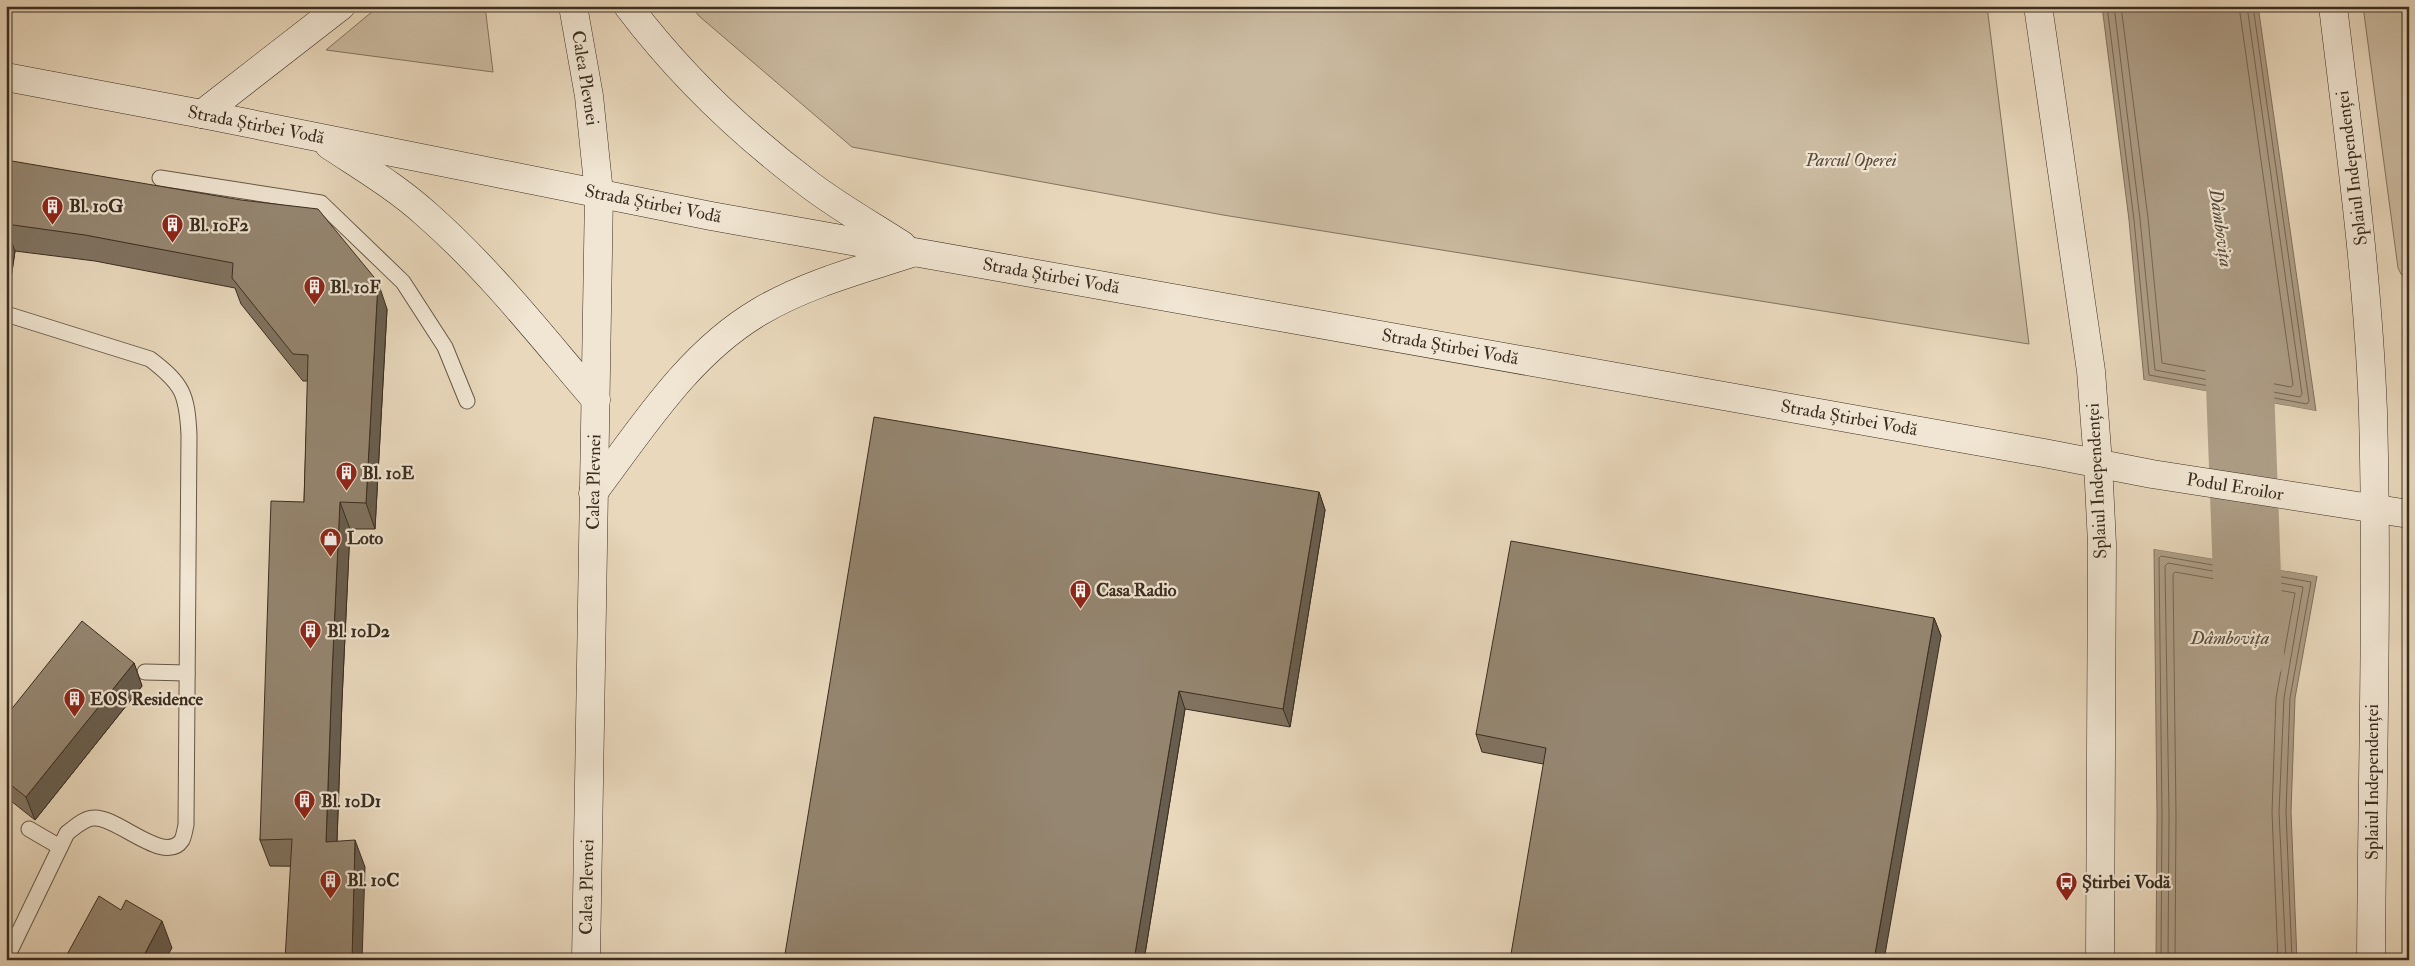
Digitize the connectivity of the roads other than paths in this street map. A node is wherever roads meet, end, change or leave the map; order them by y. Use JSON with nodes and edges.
{"nodes":[{"id":1,"x":341,"y":6,"type":"edge"},
{"id":2,"x":573,"y":6,"type":"edge"},
{"id":3,"x":628,"y":6,"type":"edge"},
{"id":4,"x":2038,"y":6,"type":"edge"},
{"id":5,"x":2333,"y":6,"type":"edge"},
{"id":6,"x":6,"y":77,"type":"edge"},
{"id":7,"x":202,"y":114,"type":"junction"},
{"id":8,"x":315,"y":136,"type":"junction"},
{"id":9,"x":160,"y":178,"type":"dead end"},
{"id":10,"x":599,"y":193,"type":"junction"},
{"id":11,"x":914,"y":252,"type":"junction"},
{"id":12,"x":6,"y":314,"type":"edge"},
{"id":13,"x":596,"y":400,"type":"junction"},
{"id":14,"x":467,"y":401,"type":"dead end"},
{"id":15,"x":2098,"y":463,"type":"junction"},
{"id":16,"x":2152,"y":474,"type":"joint"},
{"id":17,"x":593,"y":493,"type":"junction"},
{"id":18,"x":2374,"y":509,"type":"junction"},
{"id":19,"x":2409,"y":514,"type":"edge"},
{"id":20,"x":145,"y":672,"type":"dead end"},
{"id":21,"x":188,"y":672,"type":"junction"},
{"id":22,"x":29,"y":829,"type":"edge"},
{"id":23,"x":60,"y":848,"type":"junction"},
{"id":24,"x":6,"y":959,"type":"edge"},
{"id":25,"x":586,"y":960,"type":"edge"},
{"id":26,"x":2100,"y":960,"type":"edge"},
{"id":27,"x":2371,"y":960,"type":"edge"}],
"edges":[{"from":1,"to":7,"type":"main road"},
{"from":2,"to":10,"type":"main road","name":"Calea Plevnei"},
{"from":3,"to":11,"type":"main road"},
{"from":4,"to":15,"type":"main road","name":"Splaiul Independenței"},
{"from":5,"to":18,"type":"main road","name":"Splaiul Independenței"},
{"from":6,"to":7,"type":"main road","name":"Strada Știrbei Vodă"},
{"from":7,"to":8,"type":"main road","name":"Strada Știrbei Vodă"},
{"from":8,"to":10,"type":"main road","name":"Strada Știrbei Vodă"},
{"from":8,"to":13,"type":"main road"},
{"from":9,"to":14,"type":"lane"},
{"from":10,"to":11,"type":"main road","name":"Strada Știrbei Vodă"},
{"from":10,"to":13,"type":"main road","name":"Calea Plevnei"},
{"from":11,"to":15,"type":"main road","name":"Strada Știrbei Vodă"},
{"from":11,"to":17,"type":"main road"},
{"from":12,"to":21,"type":"lane"},
{"from":13,"to":17,"type":"main road","name":"Calea Plevnei"},
{"from":15,"to":16,"type":"main road","name":"Strada Știrbei Vodă"},
{"from":15,"to":26,"type":"main road","name":"Splaiul Independenței"},
{"from":16,"to":18,"type":"main road","name":"Podul Eroilor"},
{"from":17,"to":25,"type":"main road","name":"Calea Plevnei"},
{"from":18,"to":19,"type":"main road","name":"Podul Eroilor"},
{"from":18,"to":27,"type":"main road","name":"Splaiul Independenței"},
{"from":20,"to":21,"type":"lane"},
{"from":21,"to":23,"type":"lane"},
{"from":22,"to":23,"type":"lane"},
{"from":23,"to":24,"type":"lane"}]}
